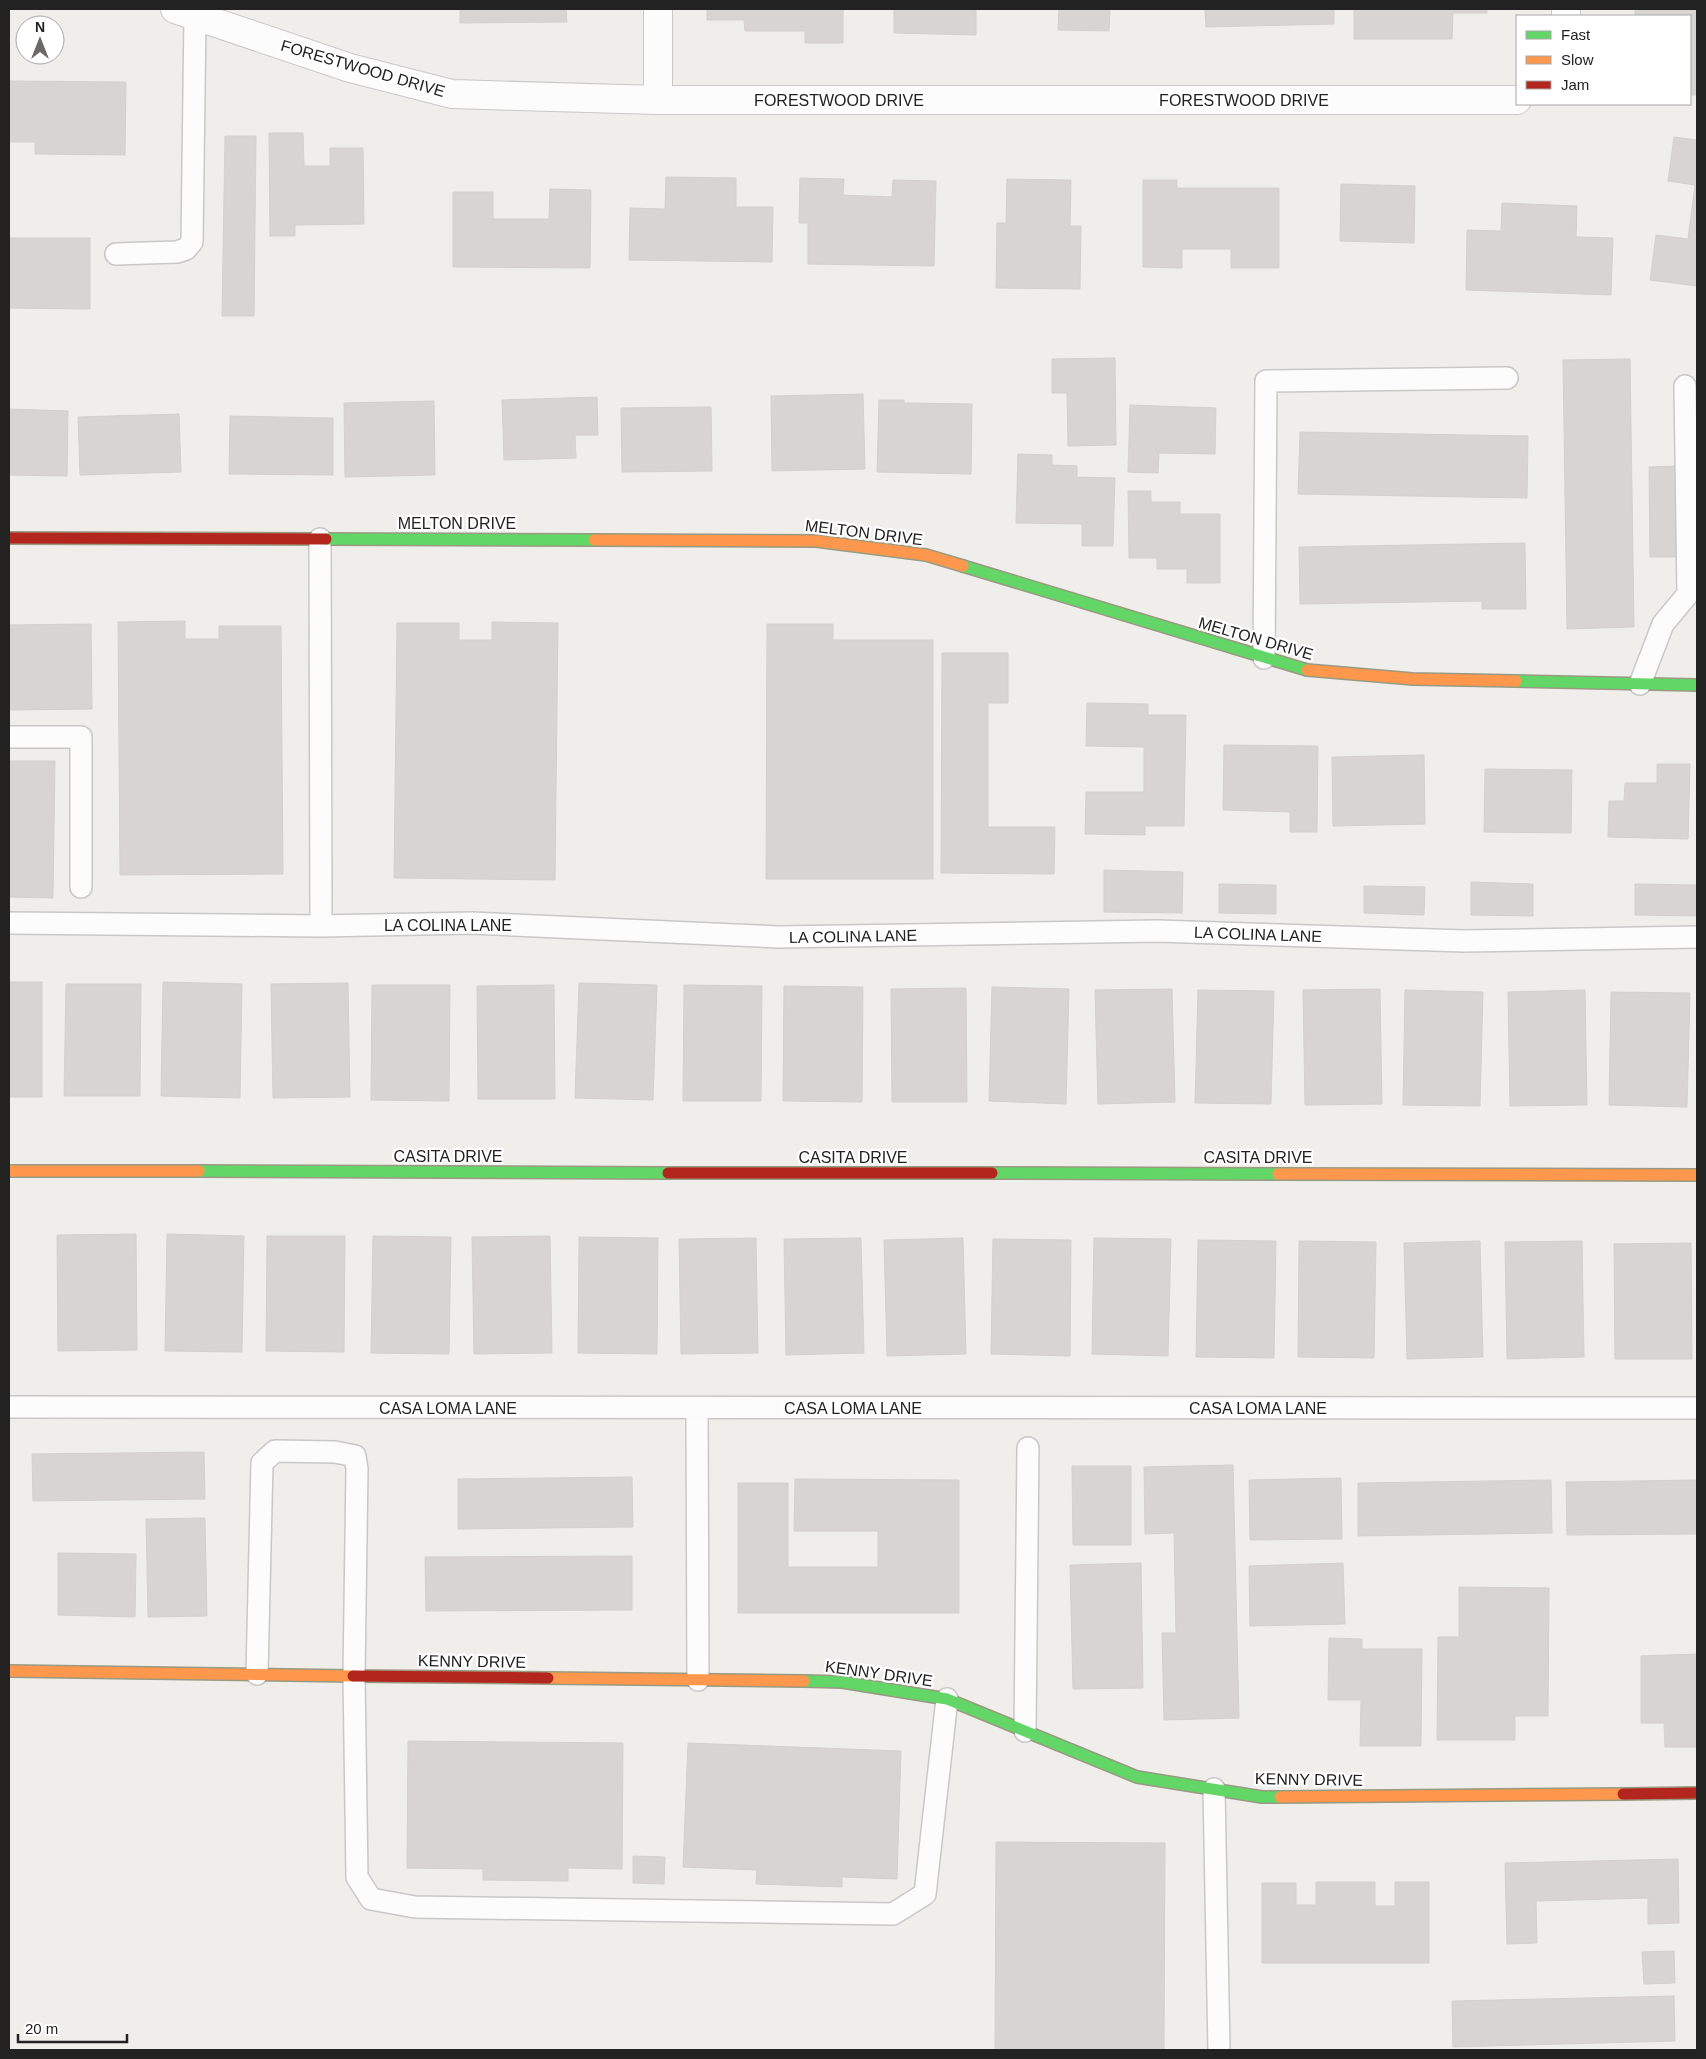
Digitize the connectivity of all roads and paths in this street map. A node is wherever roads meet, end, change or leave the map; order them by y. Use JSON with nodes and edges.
{"nodes":[{"id":1,"x":658,"y":9,"type":"edge"},
{"id":2,"x":185,"y":12,"type":"edge"},
{"id":3,"x":658,"y":100,"type":"junction"},
{"id":4,"x":1516,"y":100,"type":"edge"},
{"id":5,"x":116,"y":254,"type":"dead end"},
{"id":6,"x":1507,"y":378,"type":"dead end"},
{"id":7,"x":1685,"y":386,"type":"dead end"},
{"id":8,"x":9,"y":538,"type":"edge"},
{"id":9,"x":320,"y":539,"type":"junction"},
{"id":10,"x":1692,"y":596,"type":"edge"},
{"id":11,"x":1264,"y":658,"type":"junction"},
{"id":12,"x":1640,"y":684,"type":"junction"},
{"id":13,"x":1697,"y":685,"type":"edge"},
{"id":14,"x":9,"y":737,"type":"edge"},
{"id":15,"x":81,"y":887,"type":"dead end"},
{"id":16,"x":9,"y":923,"type":"edge"},
{"id":17,"x":321,"y":926,"type":"junction"},
{"id":18,"x":1697,"y":937,"type":"edge"},
{"id":19,"x":9,"y":1171,"type":"edge"},
{"id":20,"x":1697,"y":1174,"type":"edge"},
{"id":21,"x":9,"y":1407,"type":"edge"},
{"id":22,"x":697,"y":1408,"type":"junction"},
{"id":23,"x":1697,"y":1408,"type":"edge"},
{"id":24,"x":1028,"y":1448,"type":"dead end"},
{"id":25,"x":9,"y":1671,"type":"edge"},
{"id":26,"x":257,"y":1674,"type":"junction"},
{"id":27,"x":354,"y":1676,"type":"junction"},
{"id":28,"x":698,"y":1680,"type":"junction"},
{"id":29,"x":947,"y":1699,"type":"junction"},
{"id":30,"x":1025,"y":1731,"type":"junction"},
{"id":31,"x":1214,"y":1789,"type":"junction"},
{"id":32,"x":1697,"y":1793,"type":"edge"},
{"id":33,"x":1219,"y":2050,"type":"edge"}],
"edges":[{"from":1,"to":3,"type":"street"},
{"from":2,"to":3,"type":"street","name":"FORESTWOOD DRIVE"},
{"from":2,"to":5,"type":"lane"},
{"from":3,"to":4,"type":"street","name":"FORESTWOOD DRIVE"},
{"from":6,"to":11,"type":"lane"},
{"from":7,"to":10,"type":"lane"},
{"from":8,"to":9,"type":"street","name":"MELTON DRIVE"},
{"from":9,"to":11,"type":"street","name":"MELTON DRIVE"},
{"from":9,"to":17,"type":"lane"},
{"from":10,"to":12,"type":"lane"},
{"from":11,"to":12,"type":"street","name":"MELTON DRIVE"},
{"from":12,"to":13,"type":"street","name":"MELTON DRIVE"},
{"from":14,"to":15,"type":"lane"},
{"from":16,"to":17,"type":"lane","name":"LA COLINA LANE"},
{"from":17,"to":18,"type":"lane","name":"LA COLINA LANE"},
{"from":19,"to":20,"type":"street","name":"CASITA DRIVE"},
{"from":21,"to":22,"type":"lane","name":"CASA LOMA LANE"},
{"from":22,"to":23,"type":"lane","name":"CASA LOMA LANE"},
{"from":22,"to":28,"type":"lane"},
{"from":24,"to":30,"type":"lane"},
{"from":25,"to":26,"type":"street","name":"KENNY DRIVE"},
{"from":26,"to":27,"type":"street","name":"KENNY DRIVE"},
{"from":26,"to":27,"type":"lane"},
{"from":27,"to":28,"type":"street","name":"KENNY DRIVE"},
{"from":27,"to":29,"type":"lane"},
{"from":28,"to":29,"type":"street","name":"KENNY DRIVE"},
{"from":29,"to":30,"type":"street","name":"KENNY DRIVE"},
{"from":30,"to":31,"type":"street","name":"KENNY DRIVE"},
{"from":31,"to":32,"type":"street","name":"KENNY DRIVE"},
{"from":31,"to":33,"type":"lane"}]}
